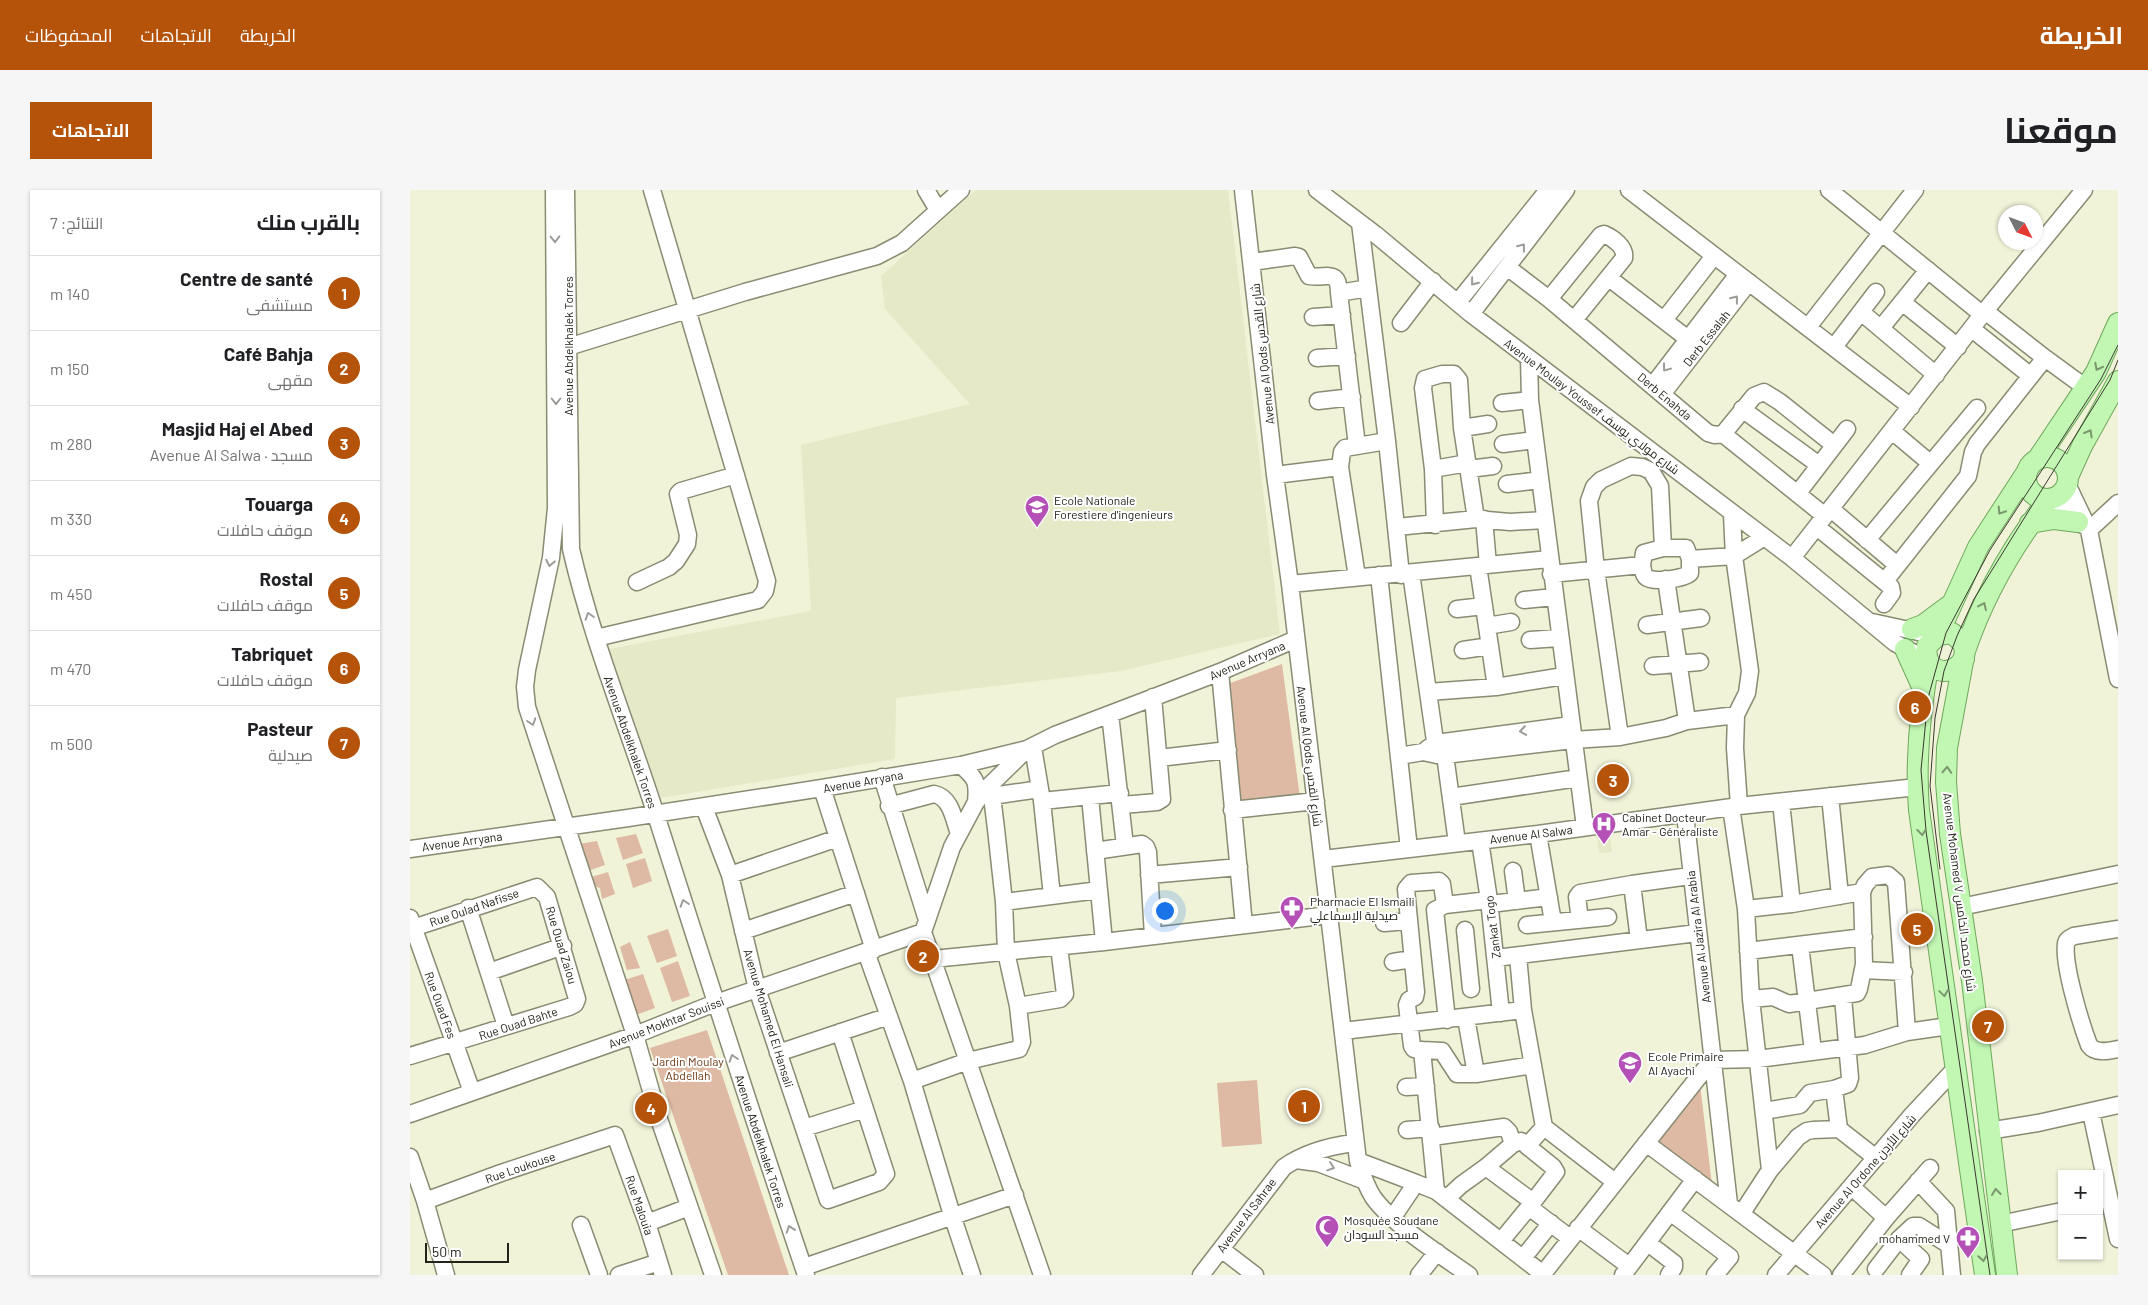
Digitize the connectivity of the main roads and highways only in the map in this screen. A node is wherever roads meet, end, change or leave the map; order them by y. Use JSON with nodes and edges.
{"nodes":[{"id":1,"x":2118,"y":323,"type":"edge"},
{"id":2,"x":2118,"y":381,"type":"edge"},
{"id":3,"x":2032,"y":465,"type":"junction"},
{"id":4,"x":2068,"y":480,"type":"junction"},
{"id":5,"x":2050,"y":498,"type":"junction"},
{"id":6,"x":2030,"y":523,"type":"junction"},
{"id":7,"x":2083,"y":526,"type":"road end"},
{"id":8,"x":1950,"y":605,"type":"junction"},
{"id":9,"x":1912,"y":629,"type":"road end"},
{"id":10,"x":1937,"y":635,"type":"junction"},
{"id":11,"x":1905,"y":649,"type":"road end"},
{"id":12,"x":1965,"y":655,"type":"junction"},
{"id":13,"x":1928,"y":661,"type":"junction"},
{"id":14,"x":1924,"y":691,"type":"junction"},
{"id":15,"x":1985,"y":1275,"type":"edge"},
{"id":16,"x":2007,"y":1275,"type":"edge"}],
"edges":[{"from":1,"to":3,"type":"main road","one_way":true},
{"from":4,"to":2,"type":"main road","one_way":true},
{"from":3,"to":4,"type":"main road"},
{"from":3,"to":5,"type":"main road"},
{"from":3,"to":8,"type":"main road","one_way":true},
{"from":4,"to":5,"type":"main road"},
{"from":5,"to":6,"type":"main road","name":"Avenue Mohamed V شارع محمد الخامس"},
{"from":6,"to":7,"type":"main road"},
{"from":12,"to":6,"type":"main road","name":"Avenue Mohamed V شارع محمد الخامس","one_way":true},
{"from":8,"to":9,"type":"main road"},
{"from":8,"to":10,"type":"main road"},
{"from":10,"to":12,"type":"main road"},
{"from":10,"to":13,"type":"main road"},
{"from":11,"to":14,"type":"main road"},
{"from":12,"to":13,"type":"main road"},
{"from":16,"to":12,"type":"main road","name":"Avenue Mohamed V شارع محمد الخامس","one_way":true},
{"from":13,"to":14,"type":"main road"},
{"from":14,"to":15,"type":"main road","one_way":true}]}
